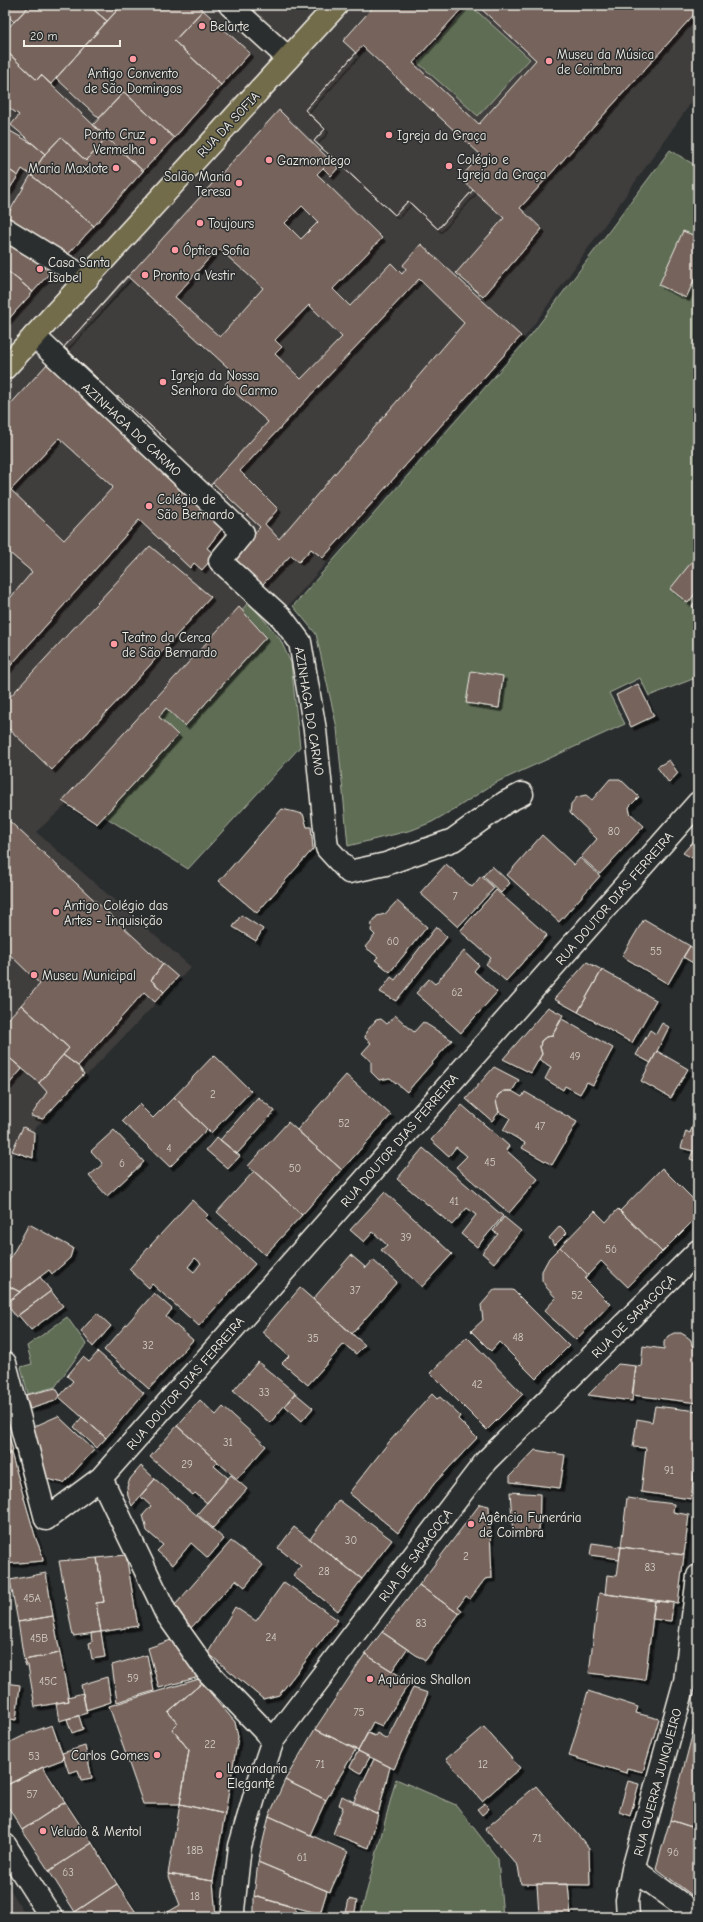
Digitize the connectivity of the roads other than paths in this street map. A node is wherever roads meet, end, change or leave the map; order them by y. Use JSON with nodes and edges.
{"nodes":[{"id":1,"x":230,"y":5,"type":"edge"},
{"id":2,"x":337,"y":5,"type":"edge"},
{"id":3,"x":288,"y":58,"type":"junction"},
{"id":4,"x":5,"y":229,"type":"edge"},
{"id":5,"x":87,"y":279,"type":"junction"},
{"id":6,"x":34,"y":336,"type":"junction"},
{"id":7,"x":5,"y":368,"type":"edge"},
{"id":8,"x":522,"y":794,"type":"dead end"},
{"id":9,"x":698,"y":803,"type":"edge"},
{"id":10,"x":698,"y":1251,"type":"edge"},
{"id":11,"x":5,"y":1363,"type":"edge"},
{"id":12,"x":101,"y":1478,"type":"junction"},
{"id":13,"x":698,"y":1576,"type":"edge"},
{"id":14,"x":273,"y":1740,"type":"junction"},
{"id":15,"x":5,"y":1845,"type":"edge"},
{"id":16,"x":633,"y":1869,"type":"junction"},
{"id":17,"x":698,"y":1916,"type":"edge"},
{"id":18,"x":51,"y":1917,"type":"edge"},
{"id":19,"x":234,"y":1917,"type":"edge"},
{"id":20,"x":628,"y":1917,"type":"edge"}],
"edges":[{"from":1,"to":3,"type":"street"},
{"from":2,"to":3,"type":"main road","name":"RUA DA SOFIA"},
{"from":3,"to":5,"type":"main road","name":"RUA DA SOFIA"},
{"from":4,"to":5,"type":"street"},
{"from":5,"to":6,"type":"main road","name":"RUA DA SOFIA"},
{"from":6,"to":7,"type":"main road","name":"RUA DA SOFIA"},
{"from":6,"to":8,"type":"street","name":"AZINHAGA DO CARMO"},
{"from":9,"to":12,"type":"street","name":"RUA DOUTOR DIAS FERREIRA"},
{"from":10,"to":14,"type":"street","name":"RUA DE SARAGOÇA"},
{"from":11,"to":12,"type":"street","name":"RUA DOUTOR DIAS FERREIRA"},
{"from":12,"to":14,"type":"street"},
{"from":13,"to":16,"type":"street","name":"RUA GUERRA JUNQUEIRO"},
{"from":14,"to":19,"type":"street","name":"RUA DE SARAGOÇA"},
{"from":15,"to":18,"type":"street"},
{"from":16,"to":17,"type":"street"},
{"from":16,"to":20,"type":"street","name":"RUA GUERRA JUNQUEIRO"}]}
